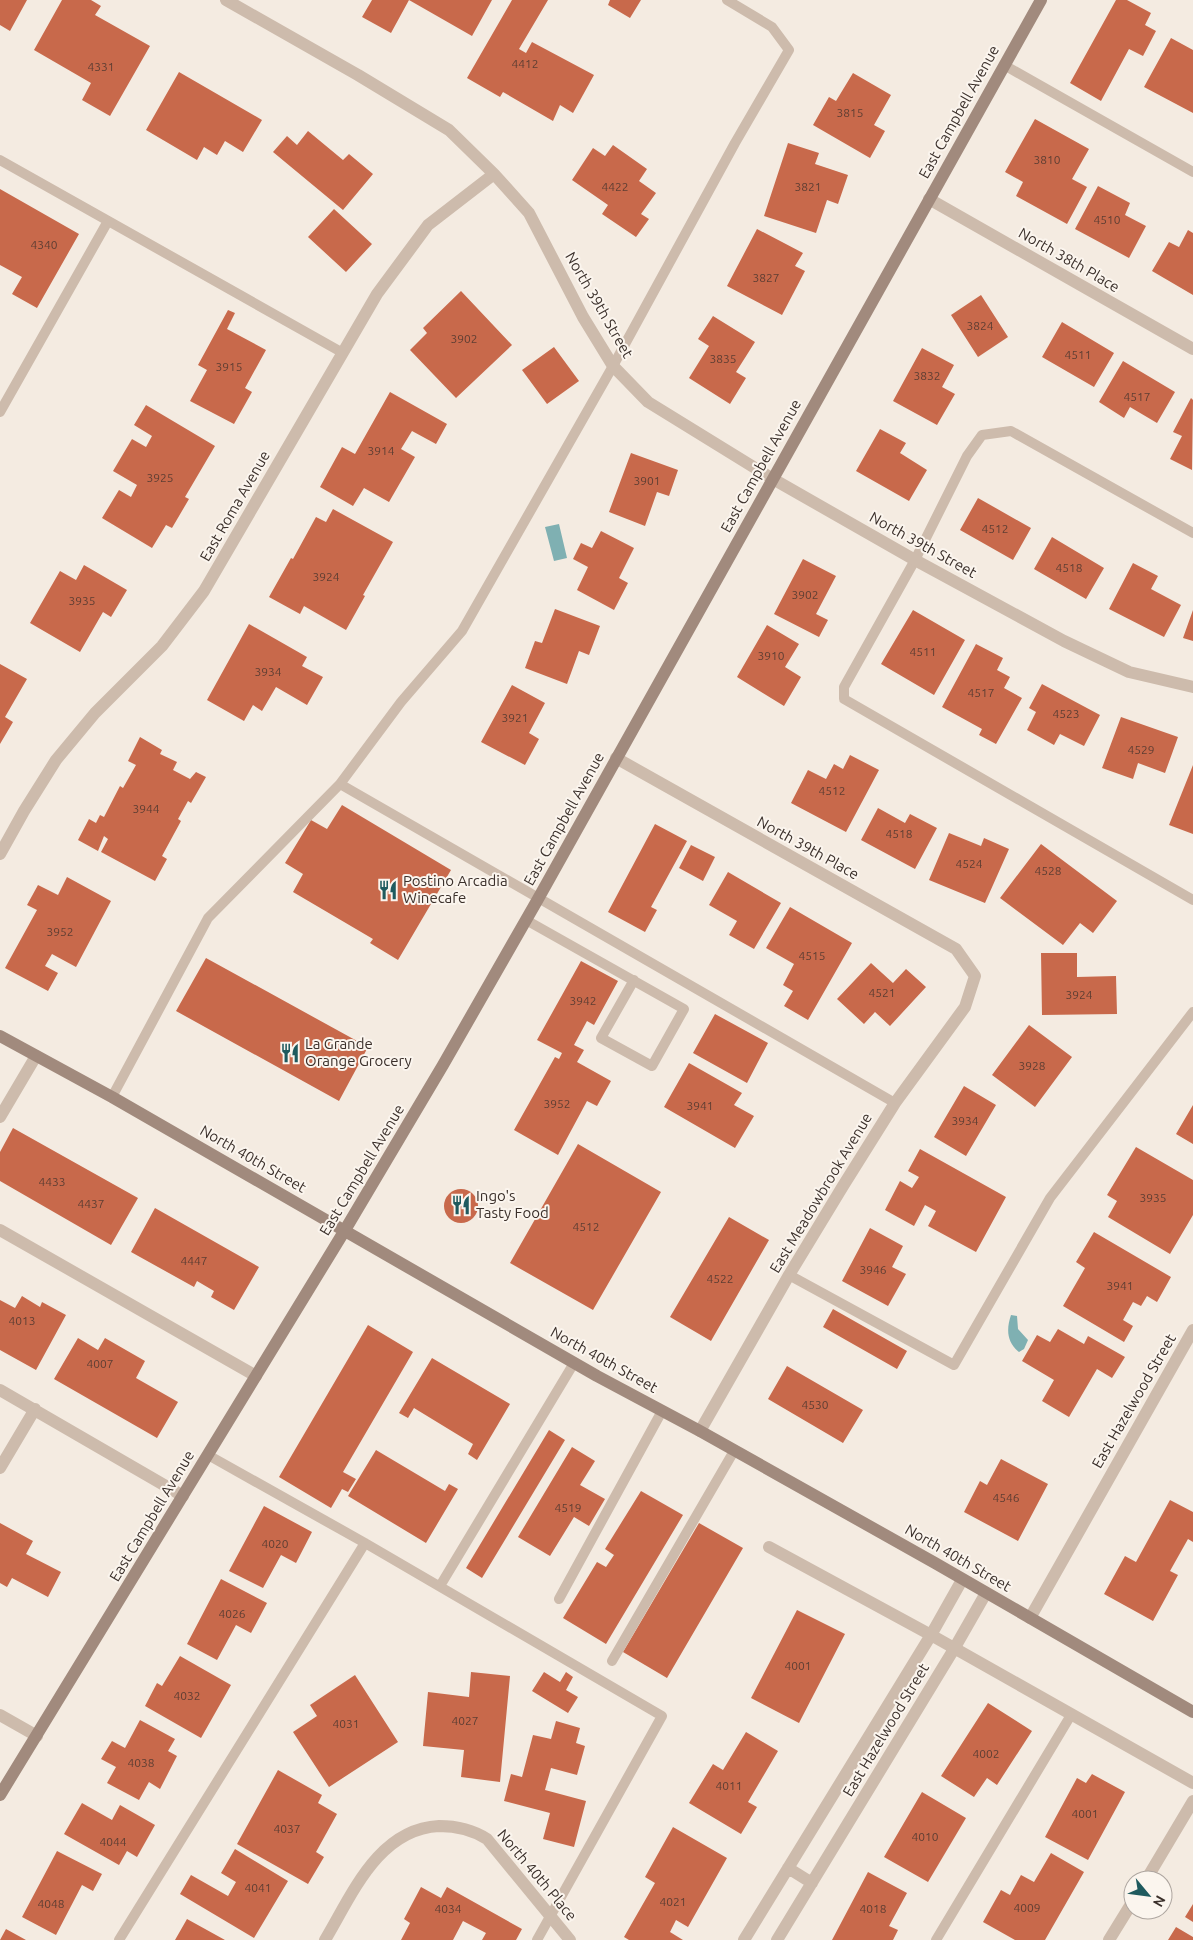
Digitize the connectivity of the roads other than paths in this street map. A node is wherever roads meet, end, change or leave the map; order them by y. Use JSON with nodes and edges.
{"nodes":[{"id":1,"x":226,"y":0,"type":"edge"},
{"id":2,"x":727,"y":0,"type":"edge"},
{"id":3,"x":1041,"y":0,"type":"edge"},
{"id":4,"x":1004,"y":65,"type":"junction"},
{"id":5,"x":0,"y":160,"type":"edge"},
{"id":6,"x":1193,"y":172,"type":"edge"},
{"id":7,"x":494,"y":174,"type":"junction"},
{"id":8,"x":929,"y":199,"type":"junction"},
{"id":9,"x":108,"y":221,"type":"junction"},
{"id":10,"x":1193,"y":349,"type":"edge"},
{"id":11,"x":343,"y":353,"type":"junction"},
{"id":12,"x":613,"y":366,"type":"junction"},
{"id":13,"x":0,"y":412,"type":"edge"},
{"id":14,"x":773,"y":479,"type":"junction"},
{"id":15,"x":1193,"y":533,"type":"edge"},
{"id":16,"x":915,"y":560,"type":"junction"},
{"id":17,"x":1193,"y":687,"type":"edge"},
{"id":18,"x":616,"y":758,"type":"junction"},
{"id":19,"x":340,"y":784,"type":"junction"},
{"id":20,"x":0,"y":854,"type":"edge"},
{"id":21,"x":538,"y":899,"type":"junction"},
{"id":22,"x":1193,"y":900,"type":"edge"},
{"id":23,"x":526,"y":920,"type":"junction"},
{"id":24,"x":975,"y":976,"type":"joint"},
{"id":25,"x":634,"y":980,"type":"junction"},
{"id":26,"x":1193,"y":1012,"type":"edge"},
{"id":27,"x":0,"y":1036,"type":"edge"},
{"id":28,"x":36,"y":1056,"type":"junction"},
{"id":29,"x":112,"y":1097,"type":"junction"},
{"id":30,"x":895,"y":1103,"type":"junction"},
{"id":31,"x":0,"y":1117,"type":"edge"},
{"id":32,"x":0,"y":1230,"type":"edge"},
{"id":33,"x":345,"y":1230,"type":"junction"},
{"id":34,"x":789,"y":1275,"type":"junction"},
{"id":35,"x":1193,"y":1330,"type":"edge"},
{"id":36,"x":574,"y":1363,"type":"junction"},
{"id":37,"x":256,"y":1376,"type":"junction"},
{"id":38,"x":0,"y":1390,"type":"edge"},
{"id":39,"x":35,"y":1409,"type":"junction"},
{"id":40,"x":662,"y":1411,"type":"junction"},
{"id":41,"x":700,"y":1432,"type":"junction"},
{"id":42,"x":734,"y":1451,"type":"junction"},
{"id":43,"x":208,"y":1455,"type":"junction"},
{"id":44,"x":0,"y":1468,"type":"edge"},
{"id":45,"x":183,"y":1496,"type":"junction"},
{"id":46,"x":365,"y":1543,"type":"junction"},
{"id":47,"x":769,"y":1547,"type":"dead end"},
{"id":48,"x":962,"y":1580,"type":"junction"},
{"id":49,"x":440,"y":1586,"type":"junction"},
{"id":50,"x":986,"y":1593,"type":"junction"},
{"id":51,"x":559,"y":1599,"type":"dead end"},
{"id":52,"x":1030,"y":1618,"type":"junction"},
{"id":53,"x":931,"y":1635,"type":"junction"},
{"id":54,"x":954,"y":1649,"type":"junction"},
{"id":55,"x":612,"y":1661,"type":"dead end"},
{"id":56,"x":1193,"y":1712,"type":"edge"},
{"id":57,"x":0,"y":1715,"type":"edge"},
{"id":58,"x":1071,"y":1715,"type":"junction"},
{"id":59,"x":37,"y":1736,"type":"junction"},
{"id":60,"x":1193,"y":1783,"type":"edge"},
{"id":61,"x":0,"y":1795,"type":"edge"},
{"id":62,"x":1193,"y":1801,"type":"edge"},
{"id":63,"x":788,"y":1868,"type":"junction"},
{"id":64,"x":1152,"y":1870,"type":"edge"},
{"id":65,"x":812,"y":1883,"type":"junction"},
{"id":66,"x":550,"y":1916,"type":"junction"},
{"id":67,"x":1123,"y":1917,"type":"edge"},
{"id":68,"x":118,"y":1940,"type":"edge"},
{"id":69,"x":325,"y":1940,"type":"edge"},
{"id":70,"x":537,"y":1940,"type":"edge"},
{"id":71,"x":570,"y":1940,"type":"edge"},
{"id":72,"x":744,"y":1940,"type":"edge"},
{"id":73,"x":777,"y":1940,"type":"edge"},
{"id":74,"x":936,"y":1940,"type":"edge"},
{"id":75,"x":1109,"y":1940,"type":"edge"}],
"edges":[{"from":1,"to":7,"type":"street","name":"North 39th Street"},
{"from":2,"to":12,"type":"lane"},
{"from":3,"to":4,"type":"street","name":"East Campbell Avenue"},
{"from":4,"to":6,"type":"lane"},
{"from":4,"to":8,"type":"street","name":"East Campbell Avenue"},
{"from":5,"to":9,"type":"lane"},
{"from":7,"to":11,"type":"street","name":"East Roma Avenue"},
{"from":7,"to":12,"type":"street","name":"North 39th Street"},
{"from":8,"to":10,"type":"street","name":"North 38th Place"},
{"from":8,"to":14,"type":"street","name":"East Campbell Avenue"},
{"from":9,"to":11,"type":"lane"},
{"from":9,"to":13,"type":"lane"},
{"from":11,"to":20,"type":"street","name":"East Roma Avenue"},
{"from":12,"to":14,"type":"street","name":"North 39th Street"},
{"from":12,"to":19,"type":"lane"},
{"from":14,"to":16,"type":"street","name":"North 39th Street"},
{"from":14,"to":18,"type":"street","name":"East Campbell Avenue"},
{"from":15,"to":16,"type":"lane"},
{"from":16,"to":17,"type":"street","name":"North 39th Street"},
{"from":16,"to":22,"type":"lane"},
{"from":18,"to":21,"type":"street","name":"East Campbell Avenue"},
{"from":18,"to":24,"type":"street","name":"North 39th Place"},
{"from":19,"to":21,"type":"lane"},
{"from":19,"to":29,"type":"lane"},
{"from":21,"to":23,"type":"street","name":"East Campbell Avenue"},
{"from":21,"to":30,"type":"lane"},
{"from":23,"to":25,"type":"lane"},
{"from":23,"to":33,"type":"street","name":"East Campbell Avenue"},
{"from":24,"to":30,"type":"street","name":"East Meadowbrook Avenue"},
{"from":25,"to":25,"type":"lane"},
{"from":26,"to":34,"type":"lane"},
{"from":27,"to":28,"type":"street","name":"North 40th Street"},
{"from":28,"to":29,"type":"street","name":"North 40th Street"},
{"from":28,"to":31,"type":"street"},
{"from":29,"to":33,"type":"street","name":"North 40th Street"},
{"from":30,"to":34,"type":"street","name":"East Meadowbrook Avenue"},
{"from":32,"to":37,"type":"street"},
{"from":33,"to":36,"type":"street","name":"North 40th Street"},
{"from":33,"to":37,"type":"street","name":"East Campbell Avenue"},
{"from":34,"to":41,"type":"street","name":"East Meadowbrook Avenue"},
{"from":35,"to":52,"type":"street","name":"East Hazelwood Street"},
{"from":36,"to":40,"type":"street","name":"North 40th Street"},
{"from":36,"to":49,"type":"lane"},
{"from":37,"to":43,"type":"street","name":"East Campbell Avenue"},
{"from":38,"to":39,"type":"street"},
{"from":39,"to":44,"type":"street"},
{"from":39,"to":45,"type":"street"},
{"from":40,"to":41,"type":"street","name":"North 40th Street"},
{"from":40,"to":51,"type":"lane"},
{"from":41,"to":42,"type":"street","name":"North 40th Street"},
{"from":42,"to":48,"type":"street","name":"North 40th Street"},
{"from":42,"to":55,"type":"lane"},
{"from":43,"to":45,"type":"street","name":"East Campbell Avenue"},
{"from":43,"to":46,"type":"lane"},
{"from":45,"to":59,"type":"street","name":"East Campbell Avenue"},
{"from":46,"to":49,"type":"lane"},
{"from":46,"to":68,"type":"lane"},
{"from":47,"to":53,"type":"street"},
{"from":48,"to":50,"type":"street","name":"North 40th Street"},
{"from":48,"to":53,"type":"street","name":"East Hazelwood Street"},
{"from":49,"to":66,"type":"lane"},
{"from":50,"to":52,"type":"street","name":"North 40th Street"},
{"from":50,"to":54,"type":"street","name":"East Hazelwood Street"},
{"from":52,"to":56,"type":"street","name":"North 40th Street"},
{"from":53,"to":54,"type":"street"},
{"from":53,"to":63,"type":"street","name":"East Hazelwood Street"},
{"from":54,"to":58,"type":"street"},
{"from":54,"to":65,"type":"street","name":"East Hazelwood Street"},
{"from":57,"to":59,"type":"street"},
{"from":58,"to":60,"type":"street"},
{"from":58,"to":74,"type":"lane"},
{"from":59,"to":61,"type":"street","name":"East Campbell Avenue"},
{"from":62,"to":64,"type":"street"},
{"from":63,"to":65,"type":"street"},
{"from":63,"to":72,"type":"street","name":"East Hazelwood Street"},
{"from":65,"to":73,"type":"street","name":"East Hazelwood Street"},
{"from":66,"to":69,"type":"street","name":"North 40th Place"},
{"from":66,"to":70,"type":"lane"},
{"from":66,"to":71,"type":"street","name":"North 40th Place"},
{"from":67,"to":75,"type":"street"}]}
